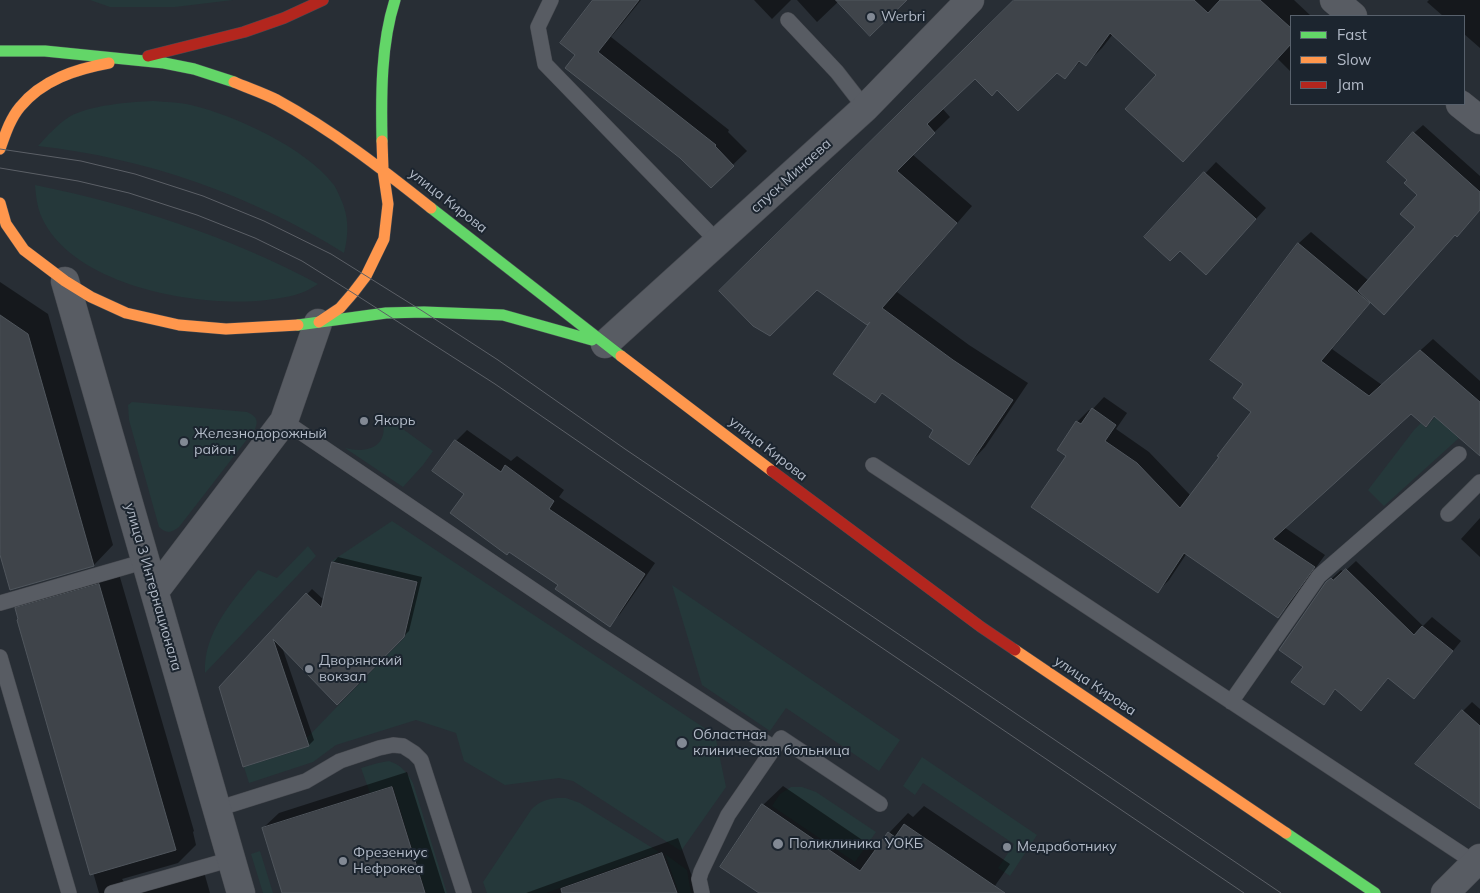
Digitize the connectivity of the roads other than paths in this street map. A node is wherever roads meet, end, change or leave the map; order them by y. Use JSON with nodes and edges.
{"nodes":[{"id":1,"x":323,"y":0,"type":"edge"},
{"id":2,"x":395,"y":0,"type":"edge"},
{"id":3,"x":551,"y":0,"type":"edge"},
{"id":4,"x":970,"y":0,"type":"edge"},
{"id":5,"x":1334,"y":0,"type":"edge"},
{"id":6,"x":1353,"y":15,"type":"edge"},
{"id":7,"x":788,"y":20,"type":"dead end"},
{"id":8,"x":0,"y":51,"type":"edge"},
{"id":9,"x":134,"y":60,"type":"junction"},
{"id":10,"x":1461,"y":105,"type":"edge"},
{"id":11,"x":865,"y":108,"type":"junction"},
{"id":12,"x":1480,"y":120,"type":"edge"},
{"id":13,"x":0,"y":149,"type":"edge"},
{"id":14,"x":383,"y":170,"type":"junction"},
{"id":15,"x":0,"y":203,"type":"edge"},
{"id":16,"x":0,"y":237,"type":"edge"},
{"id":17,"x":718,"y":242,"type":"junction"},
{"id":18,"x":24,"y":250,"type":"junction"},
{"id":19,"x":65,"y":281,"type":"junction"},
{"id":20,"x":318,"y":323,"type":"junction"},
{"id":21,"x":605,"y":344,"type":"junction"},
{"id":22,"x":284,"y":421,"type":"junction"},
{"id":23,"x":1459,"y":454,"type":"dead end"},
{"id":24,"x":873,"y":466,"type":"dead end"},
{"id":25,"x":1480,"y":482,"type":"edge"},
{"id":26,"x":1448,"y":514,"type":"dead end"},
{"id":27,"x":146,"y":561,"type":"junction"},
{"id":28,"x":155,"y":591,"type":"junction"},
{"id":29,"x":0,"y":603,"type":"edge"},
{"id":30,"x":0,"y":658,"type":"edge"},
{"id":31,"x":1230,"y":702,"type":"junction"},
{"id":32,"x":774,"y":748,"type":"junction"},
{"id":33,"x":880,"y":804,"type":"dead end"},
{"id":34,"x":217,"y":809,"type":"junction"},
{"id":35,"x":232,"y":859,"type":"junction"},
{"id":36,"x":1478,"y":862,"type":"edge"},
{"id":37,"x":69,"y":893,"type":"edge"},
{"id":38,"x":112,"y":893,"type":"edge"},
{"id":39,"x":241,"y":893,"type":"edge"},
{"id":40,"x":464,"y":893,"type":"edge"},
{"id":41,"x":702,"y":893,"type":"edge"},
{"id":42,"x":1375,"y":893,"type":"edge"},
{"id":43,"x":1445,"y":893,"type":"edge"}],
"edges":[{"from":1,"to":9,"type":"main road"},
{"from":2,"to":14,"type":"main road"},
{"from":3,"to":17,"type":"lane"},
{"from":4,"to":11,"type":"street","name":"спуск Минаева"},
{"from":5,"to":6,"type":"street"},
{"from":7,"to":11,"type":"lane"},
{"from":8,"to":9,"type":"main road"},
{"from":9,"to":13,"type":"main road"},
{"from":9,"to":14,"type":"main road","name":"улица Кирова"},
{"from":10,"to":12,"type":"street"},
{"from":11,"to":17,"type":"street","name":"спуск Минаева"},
{"from":14,"to":20,"type":"main road"},
{"from":14,"to":21,"type":"main road","name":"улица Кирова"},
{"from":15,"to":18,"type":"main road"},
{"from":16,"to":18,"type":"main road"},
{"from":17,"to":21,"type":"street","name":"спуск Минаева"},
{"from":18,"to":19,"type":"main road"},
{"from":19,"to":20,"type":"main road"},
{"from":19,"to":27,"type":"street","name":"улица 3 Интернационала"},
{"from":20,"to":21,"type":"main road"},
{"from":20,"to":22,"type":"street"},
{"from":21,"to":42,"type":"main road","name":"улица Кирова"},
{"from":22,"to":28,"type":"street"},
{"from":22,"to":32,"type":"lane"},
{"from":23,"to":31,"type":"lane"},
{"from":24,"to":31,"type":"lane"},
{"from":25,"to":26,"type":"lane"},
{"from":27,"to":28,"type":"street","name":"улица 3 Интернационала"},
{"from":27,"to":29,"type":"lane"},
{"from":28,"to":34,"type":"street","name":"улица 3 Интернационала"},
{"from":30,"to":37,"type":"lane"},
{"from":31,"to":36,"type":"lane"},
{"from":32,"to":33,"type":"lane"},
{"from":32,"to":41,"type":"lane"},
{"from":34,"to":35,"type":"street","name":"улица 3 Интернационала"},
{"from":34,"to":40,"type":"lane"},
{"from":35,"to":38,"type":"lane"},
{"from":35,"to":39,"type":"street","name":"улица 3 Интернационала"},
{"from":36,"to":43,"type":"street"}]}
